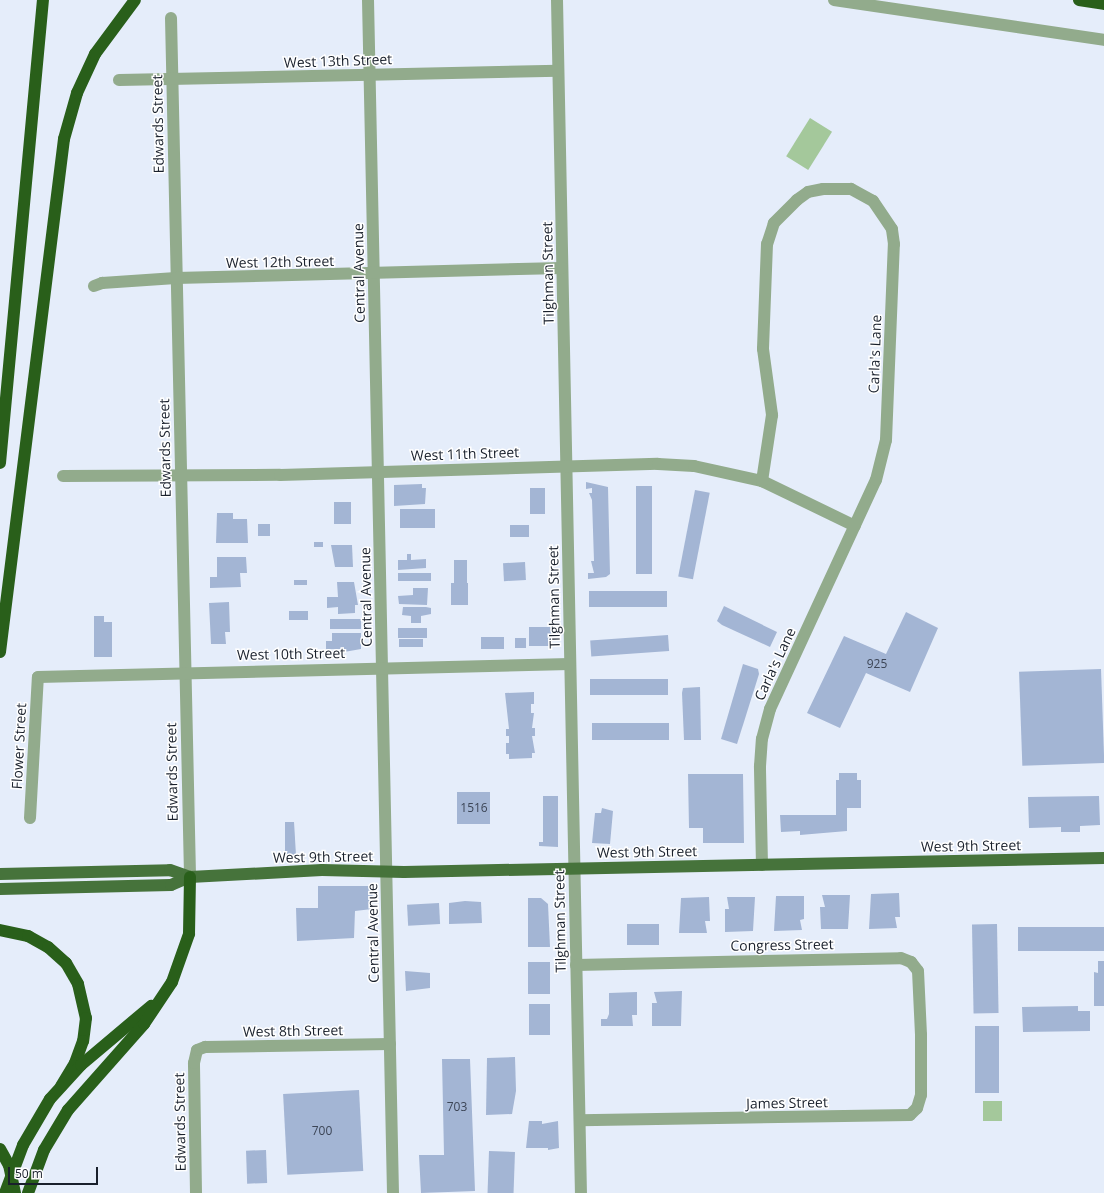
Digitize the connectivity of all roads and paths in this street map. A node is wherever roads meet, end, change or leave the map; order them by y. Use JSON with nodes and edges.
{"nodes":[{"id":1,"x":43,"y":0,"type":"edge"},
{"id":2,"x":135,"y":0,"type":"edge"},
{"id":3,"x":368,"y":0,"type":"edge"},
{"id":4,"x":557,"y":0,"type":"edge"},
{"id":5,"x":834,"y":0,"type":"edge"},
{"id":6,"x":1079,"y":0,"type":"edge"},
{"id":7,"x":1104,"y":4,"type":"edge"},
{"id":8,"x":171,"y":18,"type":"dead end"},
{"id":9,"x":1104,"y":40,"type":"edge"},
{"id":10,"x":558,"y":71,"type":"junction"},
{"id":11,"x":370,"y":75,"type":"junction"},
{"id":12,"x":119,"y":80,"type":"dead end"},
{"id":13,"x":172,"y":80,"type":"junction"},
{"id":14,"x":562,"y":268,"type":"junction"},
{"id":15,"x":374,"y":275,"type":"junction"},
{"id":16,"x":176,"y":278,"type":"junction"},
{"id":17,"x":94,"y":286,"type":"dead end"},
{"id":18,"x":0,"y":463,"type":"edge"},
{"id":19,"x":566,"y":465,"type":"junction"},
{"id":20,"x":378,"y":471,"type":"junction"},
{"id":21,"x":181,"y":475,"type":"junction"},
{"id":22,"x":63,"y":476,"type":"dead end"},
{"id":23,"x":762,"y":481,"type":"junction"},
{"id":24,"x":856,"y":526,"type":"junction"},
{"id":25,"x":0,"y":652,"type":"edge"},
{"id":26,"x":570,"y":664,"type":"junction"},
{"id":27,"x":382,"y":667,"type":"junction"},
{"id":28,"x":185,"y":672,"type":"junction"},
{"id":29,"x":38,"y":677,"type":"joint"},
{"id":30,"x":30,"y":818,"type":"dead end"},
{"id":31,"x":1104,"y":858,"type":"edge"},
{"id":32,"x":762,"y":865,"type":"junction"},
{"id":33,"x":574,"y":869,"type":"junction"},
{"id":34,"x":387,"y":870,"type":"junction"},
{"id":35,"x":0,"y":874,"type":"edge"},
{"id":36,"x":190,"y":877,"type":"junction"},
{"id":37,"x":0,"y":889,"type":"edge"},
{"id":38,"x":0,"y":930,"type":"edge"},
{"id":39,"x":576,"y":965,"type":"junction"},
{"id":40,"x":167,"y":992,"type":"junction"},
{"id":41,"x":921,"y":1035,"type":"joint"},
{"id":42,"x":390,"y":1044,"type":"junction"},
{"id":43,"x":197,"y":1050,"type":"joint"},
{"id":44,"x":61,"y":1086,"type":"junction"},
{"id":45,"x":580,"y":1120,"type":"junction"},
{"id":46,"x":0,"y":1150,"type":"edge"},
{"id":47,"x":5,"y":1193,"type":"edge"},
{"id":48,"x":16,"y":1193,"type":"edge"},
{"id":49,"x":28,"y":1193,"type":"edge"},
{"id":50,"x":196,"y":1193,"type":"edge"},
{"id":51,"x":393,"y":1193,"type":"edge"},
{"id":52,"x":581,"y":1193,"type":"edge"}],
"edges":[{"from":1,"to":18,"type":"highway"},
{"from":2,"to":25,"type":"highway"},
{"from":3,"to":11,"type":"street","name":"Central Avenue"},
{"from":4,"to":10,"type":"street","name":"Tilghman Street"},
{"from":5,"to":9,"type":"street"},
{"from":6,"to":7,"type":"highway"},
{"from":8,"to":13,"type":"street","name":"Edwards Street"},
{"from":10,"to":11,"type":"street","name":"West 13th Street"},
{"from":10,"to":14,"type":"street","name":"Tilghman Street"},
{"from":11,"to":13,"type":"street","name":"West 13th Street"},
{"from":11,"to":15,"type":"street","name":"Central Avenue"},
{"from":12,"to":13,"type":"street","name":"West 13th Street"},
{"from":13,"to":16,"type":"street","name":"Edwards Street"},
{"from":14,"to":15,"type":"street","name":"West 12th Street"},
{"from":14,"to":19,"type":"street","name":"Tilghman Street"},
{"from":15,"to":16,"type":"street","name":"West 12th Street"},
{"from":15,"to":20,"type":"street","name":"Central Avenue"},
{"from":16,"to":17,"type":"street","name":"West 12th Street"},
{"from":16,"to":21,"type":"street","name":"Edwards Street"},
{"from":19,"to":20,"type":"street","name":"West 11th Street"},
{"from":19,"to":23,"type":"street","name":"West 11th Street"},
{"from":19,"to":26,"type":"street","name":"Tilghman Street"},
{"from":20,"to":21,"type":"street","name":"West 11th Street"},
{"from":20,"to":27,"type":"street","name":"Central Avenue"},
{"from":21,"to":22,"type":"street","name":"West 11th Street"},
{"from":21,"to":28,"type":"street","name":"Edwards Street"},
{"from":23,"to":24,"type":"street","name":"West 11th Street"},
{"from":23,"to":24,"type":"street","name":"Carla's Lane"},
{"from":24,"to":32,"type":"street","name":"Carla's Lane"},
{"from":26,"to":27,"type":"street","name":"West 10th Street"},
{"from":26,"to":33,"type":"street","name":"Tilghman Street"},
{"from":27,"to":28,"type":"street","name":"West 10th Street"},
{"from":27,"to":34,"type":"street","name":"Central Avenue"},
{"from":28,"to":29,"type":"street","name":"West 10th Street"},
{"from":28,"to":36,"type":"street","name":"Edwards Street"},
{"from":29,"to":30,"type":"street","name":"Flower Street"},
{"from":31,"to":32,"type":"main road","name":"West 9th Street"},
{"from":32,"to":33,"type":"main road","name":"West 9th Street"},
{"from":33,"to":34,"type":"main road","name":"West 9th Street"},
{"from":33,"to":39,"type":"street","name":"Tilghman Street"},
{"from":34,"to":36,"type":"main road","name":"West 9th Street"},
{"from":34,"to":42,"type":"street","name":"Central Avenue"},
{"from":35,"to":36,"type":"main road","name":"West 9th Street"},
{"from":36,"to":37,"type":"main road","name":"West 9th Street"},
{"from":36,"to":40,"type":"highway"},
{"from":38,"to":44,"type":"highway"},
{"from":39,"to":41,"type":"street","name":"Congress Street"},
{"from":39,"to":45,"type":"street","name":"Tilghman Street"},
{"from":40,"to":44,"type":"highway"},
{"from":40,"to":49,"type":"highway"},
{"from":41,"to":45,"type":"street","name":"James Street"},
{"from":42,"to":43,"type":"street","name":"West 8th Street"},
{"from":42,"to":51,"type":"street","name":"Central Avenue"},
{"from":43,"to":50,"type":"street","name":"Edwards Street"},
{"from":44,"to":47,"type":"highway","bridge":true},
{"from":45,"to":52,"type":"street","name":"Tilghman Street"},
{"from":46,"to":48,"type":"highway"}]}
